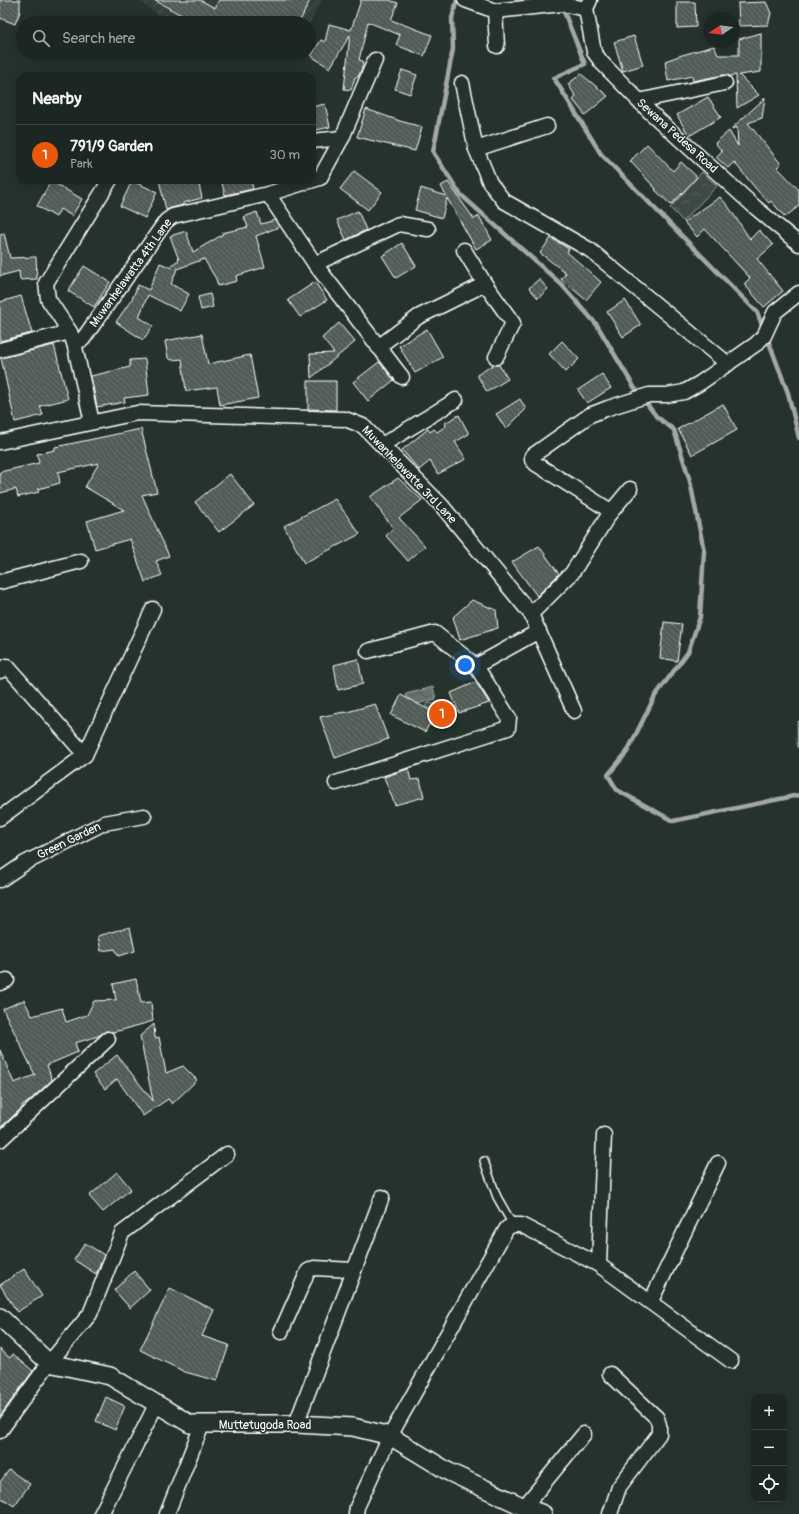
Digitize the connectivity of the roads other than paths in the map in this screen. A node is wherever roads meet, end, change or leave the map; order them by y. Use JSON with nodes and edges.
{"nodes":[{"id":1,"x":465,"y":0,"type":"edge"},
{"id":2,"x":588,"y":4,"type":"edge"},
{"id":3,"x":495,"y":11,"type":"junction"},
{"id":4,"x":497,"y":46,"type":"dead end"},
{"id":5,"x":375,"y":60,"type":"dead end"},
{"id":6,"x":462,"y":83,"type":"dead end"},
{"id":7,"x":725,"y":83,"type":"dead end"},
{"id":8,"x":638,"y":101,"type":"junction"},
{"id":9,"x":548,"y":126,"type":"dead end"},
{"id":10,"x":342,"y":138,"type":"junction"},
{"id":11,"x":316,"y":141,"type":"edge"},
{"id":12,"x":476,"y":149,"type":"junction"},
{"id":13,"x":316,"y":179,"type":"edge"},
{"id":14,"x":108,"y":184,"type":"edge"},
{"id":15,"x":300,"y":184,"type":"edge"},
{"id":16,"x":268,"y":194,"type":"junction"},
{"id":17,"x":428,"y":229,"type":"dead end"},
{"id":18,"x":799,"y":244,"type":"edge"},
{"id":19,"x":464,"y":250,"type":"dead end"},
{"id":20,"x":314,"y":264,"type":"junction"},
{"id":21,"x":485,"y":284,"type":"junction"},
{"id":22,"x":799,"y":293,"type":"edge"},
{"id":23,"x":72,"y":338,"type":"junction"},
{"id":24,"x":378,"y":347,"type":"junction"},
{"id":25,"x":0,"y":350,"type":"edge"},
{"id":26,"x":496,"y":357,"type":"dead end"},
{"id":27,"x":728,"y":364,"type":"junction"},
{"id":28,"x":402,"y":377,"type":"dead end"},
{"id":29,"x":456,"y":400,"type":"dead end"},
{"id":30,"x":92,"y":422,"type":"junction"},
{"id":31,"x":0,"y":442,"type":"edge"},
{"id":32,"x":382,"y":445,"type":"junction"},
{"id":33,"x":630,"y":489,"type":"dead end"},
{"id":34,"x":610,"y":513,"type":"junction"},
{"id":35,"x":81,"y":562,"type":"dead end"},
{"id":36,"x":0,"y":582,"type":"edge"},
{"id":37,"x":153,"y":608,"type":"dead end"},
{"id":38,"x":531,"y":614,"type":"junction"},
{"id":39,"x":539,"y":631,"type":"junction"},
{"id":40,"x":368,"y":651,"type":"dead end"},
{"id":41,"x":2,"y":665,"type":"edge"},
{"id":42,"x":476,"y":666,"type":"junction"},
{"id":43,"x":574,"y":711,"type":"dead end"},
{"id":44,"x":85,"y":755,"type":"junction"},
{"id":45,"x":336,"y":783,"type":"dead end"},
{"id":46,"x":144,"y":816,"type":"dead end"},
{"id":47,"x":0,"y":818,"type":"edge"},
{"id":48,"x":0,"y":880,"type":"edge"},
{"id":49,"x":108,"y":1039,"type":"dead end"},
{"id":50,"x":604,"y":1135,"type":"dead end"},
{"id":51,"x":0,"y":1140,"type":"edge"},
{"id":52,"x":227,"y":1154,"type":"dead end"},
{"id":53,"x":484,"y":1161,"type":"dead end"},
{"id":54,"x":718,"y":1163,"type":"dead end"},
{"id":55,"x":382,"y":1197,"type":"dead end"},
{"id":56,"x":512,"y":1225,"type":"junction"},
{"id":57,"x":599,"y":1265,"type":"junction"},
{"id":58,"x":354,"y":1270,"type":"junction"},
{"id":59,"x":651,"y":1301,"type":"junction"},
{"id":60,"x":0,"y":1317,"type":"edge"},
{"id":61,"x":281,"y":1332,"type":"dead end"},
{"id":62,"x":731,"y":1361,"type":"dead end"},
{"id":63,"x":49,"y":1363,"type":"junction"},
{"id":64,"x":610,"y":1374,"type":"dead end"},
{"id":65,"x":157,"y":1403,"type":"junction"},
{"id":66,"x":296,"y":1424,"type":"junction"},
{"id":67,"x":202,"y":1425,"type":"junction"},
{"id":68,"x":0,"y":1431,"type":"edge"},
{"id":69,"x":584,"y":1434,"type":"dead end"},
{"id":70,"x":390,"y":1436,"type":"junction"},
{"id":71,"x":524,"y":1507,"type":"junction"},
{"id":72,"x":101,"y":1514,"type":"edge"},
{"id":73,"x":167,"y":1514,"type":"edge"},
{"id":74,"x":356,"y":1514,"type":"edge"},
{"id":75,"x":542,"y":1514,"type":"edge"},
{"id":76,"x":610,"y":1514,"type":"edge"}],
"edges":[{"from":1,"to":3,"type":"street"},
{"from":2,"to":3,"type":"street","name":"Sewana Pedesa Road"},
{"from":2,"to":8,"type":"street","name":"Sewana Pedesa Road"},
{"from":3,"to":4,"type":"street"},
{"from":5,"to":10,"type":"street","name":"Muwanhelawatta 4th Lane"},
{"from":6,"to":12,"type":"street"},
{"from":7,"to":8,"type":"street"},
{"from":8,"to":18,"type":"street","name":"Sewana Pedesa Road"},
{"from":9,"to":12,"type":"street"},
{"from":10,"to":11,"type":"street"},
{"from":10,"to":13,"type":"street","name":"Muwanhelawatta 4th Lane"},
{"from":12,"to":27,"type":"street"},
{"from":14,"to":23,"type":"street"},
{"from":15,"to":16,"type":"street","name":"Muwanhelawatta 4th Lane"},
{"from":16,"to":20,"type":"street"},
{"from":16,"to":23,"type":"street","name":"Muwanhelawatta 4th Lane"},
{"from":17,"to":20,"type":"street"},
{"from":19,"to":21,"type":"street"},
{"from":20,"to":24,"type":"street"},
{"from":21,"to":24,"type":"street"},
{"from":21,"to":26,"type":"street"},
{"from":22,"to":27,"type":"street"},
{"from":23,"to":25,"type":"street","name":"Muwanhelawatta 4th Lane"},
{"from":23,"to":30,"type":"street"},
{"from":24,"to":28,"type":"street"},
{"from":27,"to":34,"type":"street"},
{"from":29,"to":32,"type":"street"},
{"from":30,"to":31,"type":"street","name":"Muwanhelawatte 3rd Lane"},
{"from":30,"to":32,"type":"street","name":"Muwanhelawatte 3rd Lane"},
{"from":32,"to":38,"type":"street","name":"Muwanhelawatte 3rd Lane"},
{"from":33,"to":34,"type":"street"},
{"from":34,"to":38,"type":"street"},
{"from":35,"to":36,"type":"street"},
{"from":37,"to":44,"type":"street"},
{"from":38,"to":39,"type":"street","name":"Muwanhelawatte 3rd Lane"},
{"from":39,"to":42,"type":"street"},
{"from":39,"to":43,"type":"street","name":"Muwanhelawatte 3rd Lane"},
{"from":40,"to":42,"type":"street"},
{"from":41,"to":44,"type":"street"},
{"from":42,"to":45,"type":"street"},
{"from":44,"to":47,"type":"street"},
{"from":46,"to":48,"type":"street","name":"Green Garden"},
{"from":49,"to":51,"type":"street"},
{"from":50,"to":57,"type":"street"},
{"from":52,"to":63,"type":"street"},
{"from":53,"to":56,"type":"lane"},
{"from":54,"to":59,"type":"street"},
{"from":55,"to":58,"type":"street"},
{"from":56,"to":57,"type":"street"},
{"from":56,"to":70,"type":"street"},
{"from":57,"to":59,"type":"street"},
{"from":58,"to":61,"type":"street"},
{"from":58,"to":66,"type":"street"},
{"from":59,"to":62,"type":"street"},
{"from":60,"to":63,"type":"street"},
{"from":63,"to":65,"type":"street","name":"Muttetugoda Road"},
{"from":63,"to":68,"type":"street"},
{"from":64,"to":76,"type":"street"},
{"from":65,"to":67,"type":"street","name":"Muttetugoda Road"},
{"from":65,"to":72,"type":"street"},
{"from":66,"to":67,"type":"street","name":"Muttetugoda Road"},
{"from":66,"to":70,"type":"street","name":"Muttetugoda Road"},
{"from":67,"to":73,"type":"street"},
{"from":69,"to":71,"type":"street"},
{"from":70,"to":71,"type":"street","name":"Muttetugoda Road"},
{"from":70,"to":74,"type":"street"},
{"from":71,"to":75,"type":"street","name":"Muttetugoda Road"}]}
